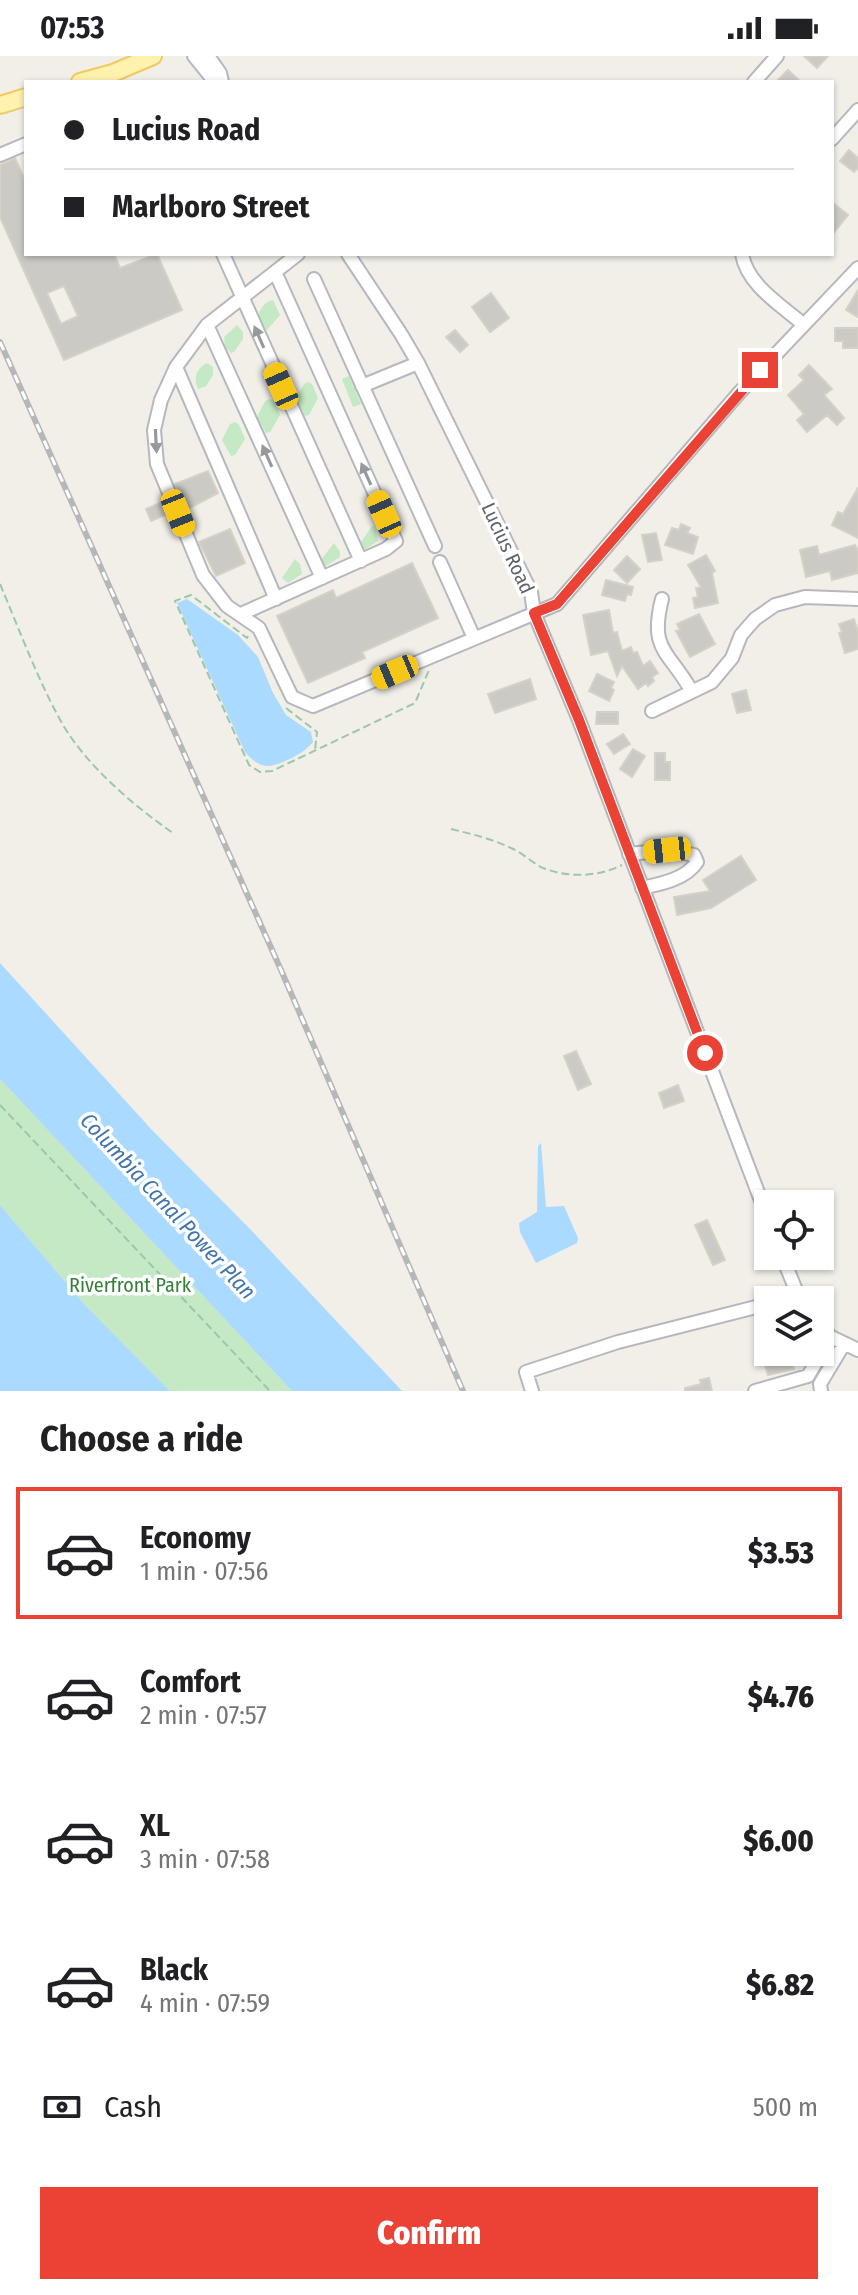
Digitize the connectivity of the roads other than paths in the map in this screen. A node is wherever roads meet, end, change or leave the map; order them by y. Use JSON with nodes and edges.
{"nodes":[{"id":1,"x":153,"y":56,"type":"edge"},
{"id":2,"x":194,"y":56,"type":"edge"},
{"id":3,"x":208,"y":56,"type":"edge"},
{"id":4,"x":777,"y":56,"type":"edge"},
{"id":5,"x":87,"y":80,"type":"edge"},
{"id":6,"x":213,"y":80,"type":"edge"},
{"id":7,"x":222,"y":80,"type":"edge"},
{"id":8,"x":756,"y":80,"type":"edge"},
{"id":9,"x":24,"y":98,"type":"edge"},
{"id":10,"x":0,"y":105,"type":"edge"},
{"id":11,"x":855,"y":119,"type":"edge"},
{"id":12,"x":834,"y":137,"type":"edge"},
{"id":13,"x":24,"y":145,"type":"edge"},
{"id":14,"x":0,"y":155,"type":"edge"},
{"id":15,"x":224,"y":256,"type":"edge"},
{"id":16,"x":296,"y":256,"type":"edge"},
{"id":17,"x":349,"y":256,"type":"edge"},
{"id":18,"x":742,"y":256,"type":"edge"},
{"id":19,"x":858,"y":268,"type":"edge"},
{"id":20,"x":276,"y":274,"type":"junction"},
{"id":21,"x":314,"y":279,"type":"dead end"},
{"id":22,"x":242,"y":299,"type":"junction"},
{"id":23,"x":803,"y":324,"type":"junction"},
{"id":24,"x":207,"y":325,"type":"junction"},
{"id":25,"x":418,"y":363,"type":"junction"},
{"id":26,"x":176,"y":367,"type":"junction"},
{"id":27,"x":362,"y":386,"type":"junction"},
{"id":28,"x":435,"y":546,"type":"dead end"},
{"id":29,"x":361,"y":561,"type":"junction"},
{"id":30,"x":440,"y":562,"type":"dead end"},
{"id":31,"x":322,"y":578,"type":"junction"},
{"id":32,"x":276,"y":599,"type":"junction"},
{"id":33,"x":662,"y":599,"type":"dead end"},
{"id":34,"x":858,"y":599,"type":"edge"},
{"id":35,"x":534,"y":613,"type":"junction"},
{"id":36,"x":241,"y":614,"type":"junction"},
{"id":37,"x":474,"y":638,"type":"junction"},
{"id":38,"x":691,"y":690,"type":"junction"},
{"id":39,"x":652,"y":711,"type":"dead end"},
{"id":40,"x":630,"y":857,"type":"junction"},
{"id":41,"x":642,"y":888,"type":"junction"},
{"id":42,"x":757,"y":1190,"type":"edge"},
{"id":43,"x":754,"y":1308,"type":"edge"},
{"id":44,"x":834,"y":1339,"type":"edge"},
{"id":45,"x":844,"y":1344,"type":"junction"},
{"id":46,"x":858,"y":1350,"type":"edge"},
{"id":47,"x":814,"y":1366,"type":"edge"},
{"id":48,"x":532,"y":1391,"type":"edge"},
{"id":49,"x":755,"y":1391,"type":"edge"},
{"id":50,"x":821,"y":1391,"type":"edge"}],
"edges":[{"from":1,"to":5,"type":"main road"},
{"from":2,"to":6,"type":"street"},
{"from":3,"to":7,"type":"street"},
{"from":4,"to":8,"type":"street"},
{"from":9,"to":10,"type":"main road"},
{"from":11,"to":12,"type":"street"},
{"from":13,"to":14,"type":"street"},
{"from":15,"to":22,"type":"street"},
{"from":16,"to":20,"type":"street"},
{"from":17,"to":25,"type":"street","name":"Lucius Road"},
{"from":18,"to":23,"type":"street"},
{"from":19,"to":23,"type":"street"},
{"from":20,"to":22,"type":"street"},
{"from":29,"to":20,"type":"street","one_way":true},
{"from":21,"to":27,"type":"street"},
{"from":22,"to":24,"type":"street"},
{"from":29,"to":22,"type":"street","one_way":true},
{"from":23,"to":35,"type":"street"},
{"from":24,"to":26,"type":"street"},
{"from":31,"to":24,"type":"street","one_way":true},
{"from":25,"to":27,"type":"street"},
{"from":25,"to":35,"type":"street","name":"Lucius Road"},
{"from":26,"to":32,"type":"street"},
{"from":26,"to":36,"type":"street","one_way":true},
{"from":27,"to":28,"type":"street"},
{"from":29,"to":31,"type":"street"},
{"from":30,"to":37,"type":"street"},
{"from":31,"to":32,"type":"street"},
{"from":32,"to":36,"type":"street"},
{"from":33,"to":38,"type":"street"},
{"from":34,"to":38,"type":"street"},
{"from":35,"to":37,"type":"street"},
{"from":35,"to":40,"type":"street","name":"Lucius Road"},
{"from":36,"to":37,"type":"street"},
{"from":38,"to":39,"type":"street"},
{"from":40,"to":41,"type":"street","name":"Lucius Road"},
{"from":40,"to":41,"type":"street"},
{"from":41,"to":42,"type":"street","name":"Lucius Road"},
{"from":43,"to":48,"type":"street"},
{"from":44,"to":45,"type":"street"},
{"from":45,"to":46,"type":"street"},
{"from":45,"to":50,"type":"street"},
{"from":47,"to":49,"type":"street"}]}
